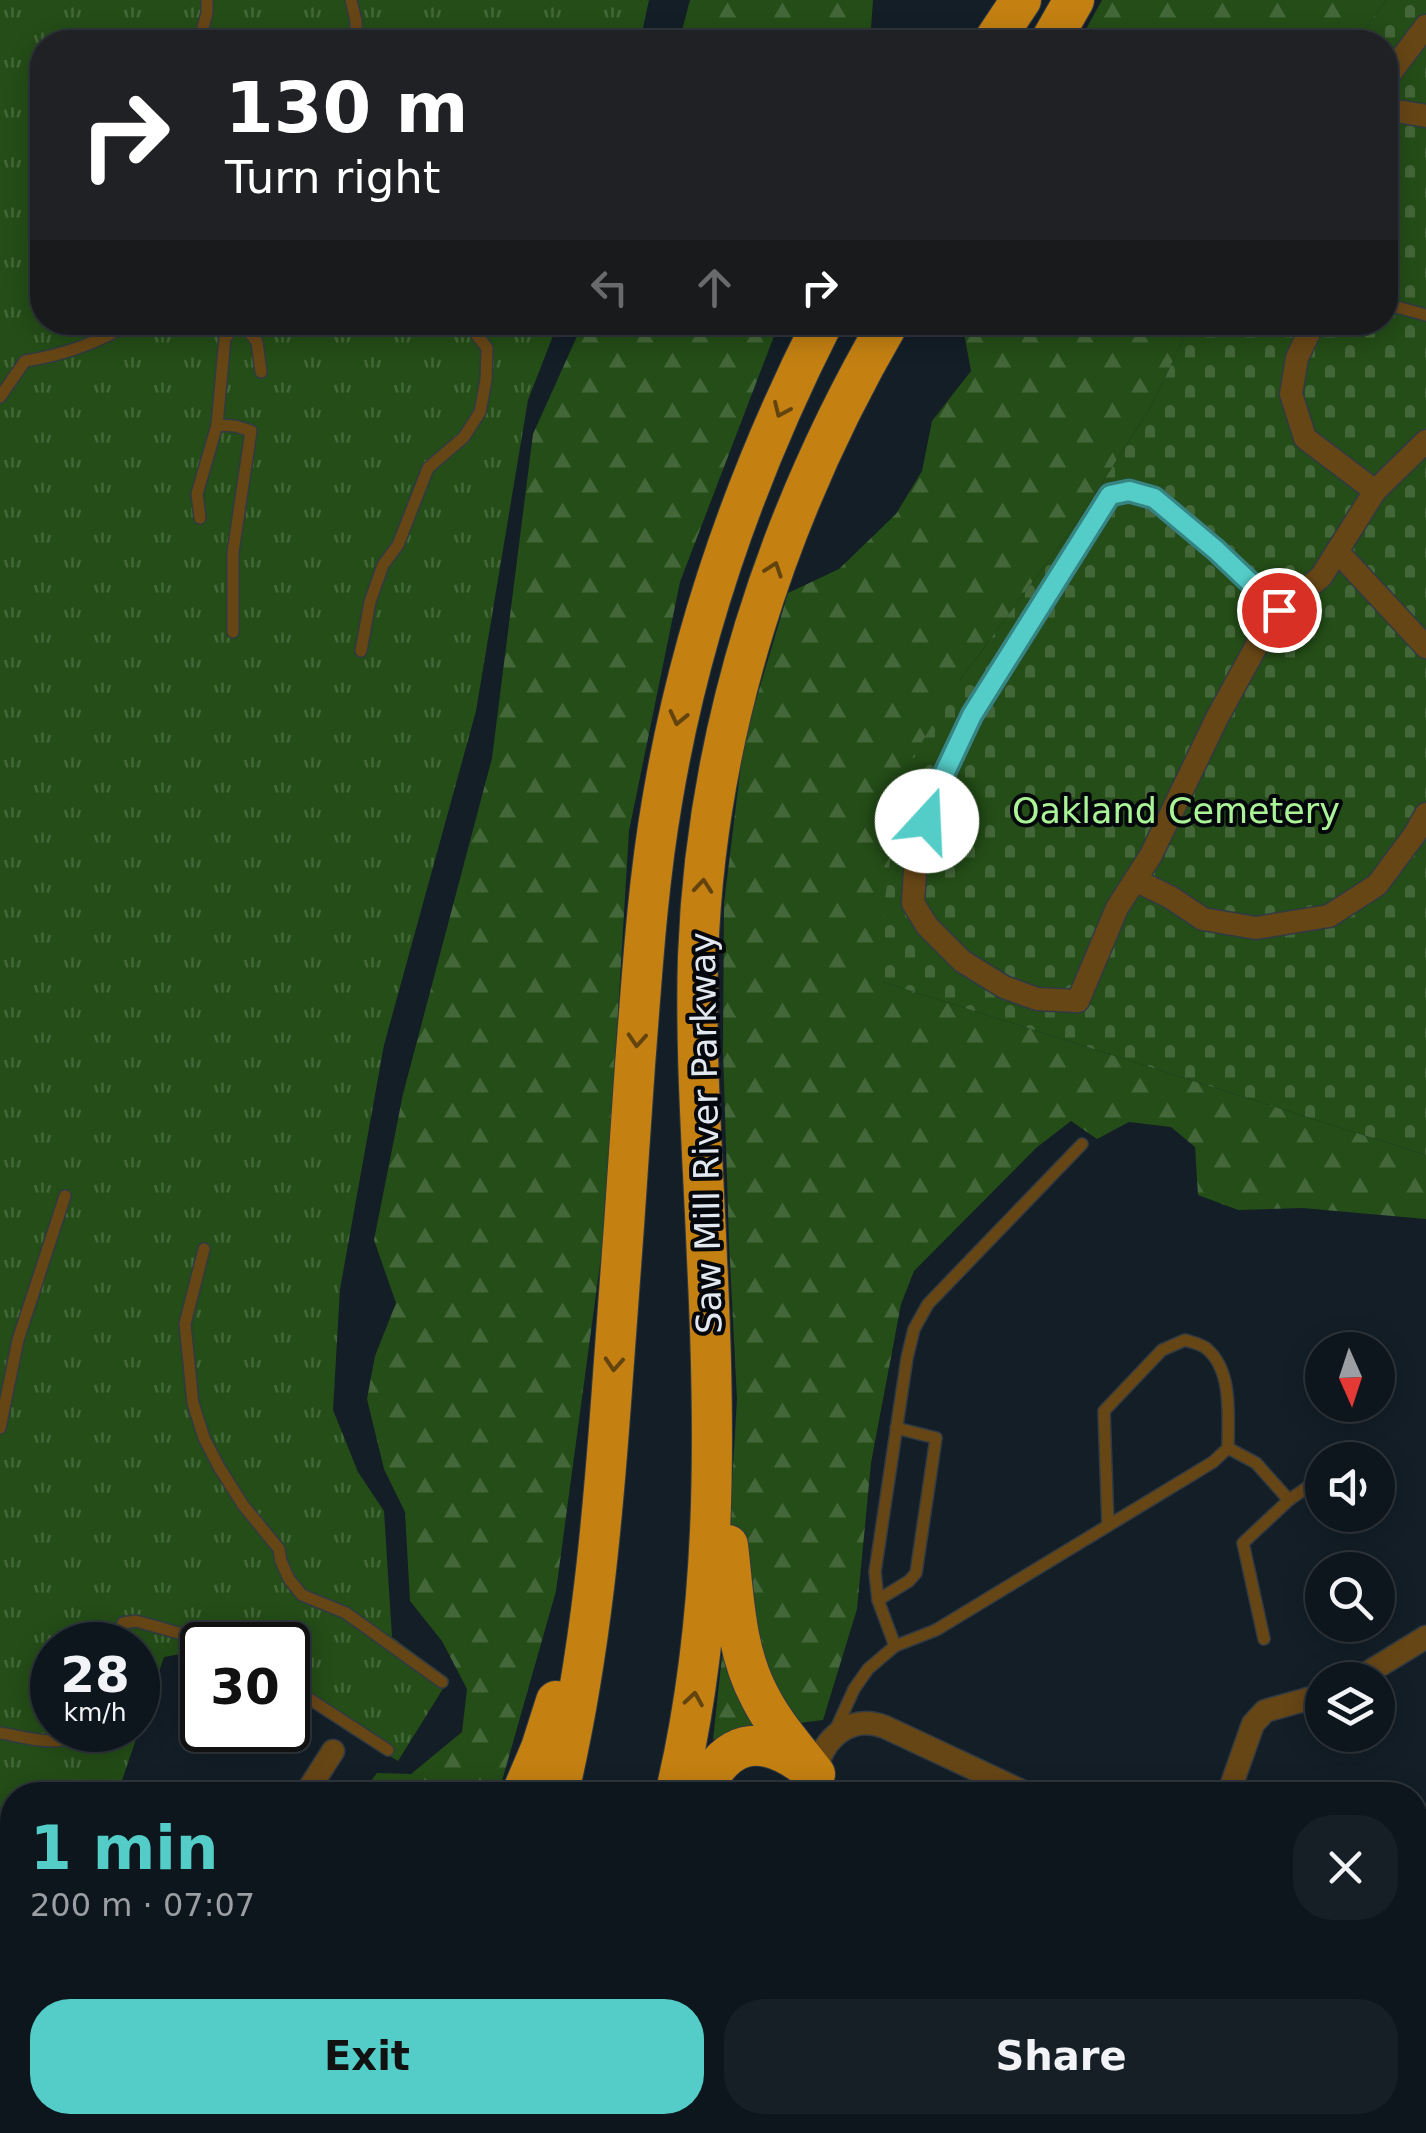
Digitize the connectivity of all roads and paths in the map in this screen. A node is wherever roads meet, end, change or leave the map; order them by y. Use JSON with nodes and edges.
{"nodes":[{"id":1,"x":207,"y":0,"type":"edge"},
{"id":2,"x":351,"y":0,"type":"edge"},
{"id":3,"x":1020,"y":0,"type":"edge"},
{"id":4,"x":1074,"y":0,"type":"edge"},
{"id":5,"x":1426,"y":26,"type":"edge"},
{"id":6,"x":202,"y":30,"type":"edge"},
{"id":7,"x":356,"y":30,"type":"edge"},
{"id":8,"x":1001,"y":30,"type":"edge"},
{"id":9,"x":1057,"y":30,"type":"edge"},
{"id":10,"x":1398,"y":63,"type":"edge"},
{"id":11,"x":1398,"y":111,"type":"edge"},
{"id":12,"x":1426,"y":116,"type":"edge"},
{"id":13,"x":1398,"y":307,"type":"edge"},
{"id":14,"x":1426,"y":314,"type":"edge"},
{"id":15,"x":110,"y":335,"type":"edge"},
{"id":16,"x":229,"y":335,"type":"edge"},
{"id":17,"x":252,"y":335,"type":"edge"},
{"id":18,"x":477,"y":335,"type":"edge"},
{"id":19,"x":817,"y":335,"type":"edge"},
{"id":20,"x":882,"y":335,"type":"edge"},
{"id":21,"x":1308,"y":335,"type":"edge"},
{"id":22,"x":262,"y":372,"type":"dead end"},
{"id":23,"x":0,"y":397,"type":"edge"},
{"id":24,"x":216,"y":425,"type":"junction"},
{"id":25,"x":1426,"y":441,"type":"edge"},
{"id":26,"x":1375,"y":491,"type":"junction"},
{"id":27,"x":200,"y":518,"type":"dead end"},
{"id":28,"x":1337,"y":552,"type":"junction"},
{"id":29,"x":1279,"y":610,"type":"junction"},
{"id":30,"x":232,"y":632,"type":"dead end"},
{"id":31,"x":1426,"y":647,"type":"edge"},
{"id":32,"x":361,"y":650,"type":"dead end"},
{"id":33,"x":1426,"y":814,"type":"edge"},
{"id":34,"x":1135,"y":880,"type":"junction"},
{"id":35,"x":1082,"y":1144,"type":"dead end"},
{"id":36,"x":65,"y":1196,"type":"dead end"},
{"id":37,"x":204,"y":1249,"type":"dead end"},
{"id":38,"x":712,"y":1396,"type":"junction"},
{"id":39,"x":0,"y":1428,"type":"edge"},
{"id":40,"x":896,"y":1428,"type":"junction"},
{"id":41,"x":1228,"y":1448,"type":"junction"},
{"id":42,"x":1305,"y":1489,"type":"edge"},
{"id":43,"x":1289,"y":1500,"type":"junction"},
{"id":44,"x":1108,"y":1526,"type":"junction"},
{"id":45,"x":598,"y":1563,"type":"junction"},
{"id":46,"x":878,"y":1600,"type":"junction"},
{"id":47,"x":1426,"y":1637,"type":"edge"},
{"id":48,"x":1264,"y":1639,"type":"dead end"},
{"id":49,"x":894,"y":1646,"type":"junction"},
{"id":50,"x":1385,"y":1662,"type":"edge"},
{"id":51,"x":442,"y":1682,"type":"dead end"},
{"id":52,"x":310,"y":1699,"type":"edge"},
{"id":53,"x":1305,"y":1699,"type":"edge"},
{"id":54,"x":0,"y":1733,"type":"edge"},
{"id":55,"x":30,"y":1738,"type":"edge"},
{"id":56,"x":388,"y":1750,"type":"dead end"},
{"id":57,"x":332,"y":1751,"type":"dead end"},
{"id":58,"x":821,"y":1770,"type":"edge"},
{"id":59,"x":313,"y":1782,"type":"edge"},
{"id":60,"x":526,"y":1782,"type":"edge"},
{"id":61,"x":561,"y":1782,"type":"edge"},
{"id":62,"x":677,"y":1782,"type":"edge"},
{"id":63,"x":706,"y":1782,"type":"edge"},
{"id":64,"x":1002,"y":1782,"type":"edge"},
{"id":65,"x":1233,"y":1782,"type":"edge"}],
"edges":[{"from":1,"to":6,"type":"lane"},
{"from":2,"to":7,"type":"lane"},
{"from":3,"to":8,"type":"highway"},
{"from":4,"to":9,"type":"highway"},
{"from":5,"to":10,"type":"street"},
{"from":11,"to":12,"type":"street"},
{"from":13,"to":14,"type":"lane"},
{"from":15,"to":23,"type":"lane"},
{"from":16,"to":24,"type":"lane"},
{"from":17,"to":22,"type":"lane"},
{"from":18,"to":32,"type":"lane"},
{"from":19,"to":45,"type":"highway","name":"Saw Mill River Parkway","one_way":true},
{"from":38,"to":20,"type":"highway","name":"Saw Mill River Parkway","one_way":true},
{"from":21,"to":26,"type":"street"},
{"from":24,"to":27,"type":"lane"},
{"from":24,"to":30,"type":"lane"},
{"from":25,"to":26,"type":"street"},
{"from":26,"to":28,"type":"street"},
{"from":28,"to":29,"type":"street"},
{"from":28,"to":31,"type":"street"},
{"from":29,"to":34,"type":"street"},
{"from":29,"to":34,"type":"street"},
{"from":33,"to":34,"type":"street"},
{"from":35,"to":40,"type":"lane"},
{"from":36,"to":39,"type":"lane"},
{"from":37,"to":51,"type":"lane"},
{"from":38,"to":58,"type":"highway"},
{"from":62,"to":38,"type":"highway","name":"Saw Mill River Parkway","one_way":true},
{"from":40,"to":46,"type":"lane"},
{"from":40,"to":46,"type":"lane"},
{"from":41,"to":43,"type":"lane"},
{"from":41,"to":44,"type":"lane"},
{"from":41,"to":44,"type":"lane"},
{"from":42,"to":43,"type":"lane"},
{"from":43,"to":48,"type":"lane"},
{"from":44,"to":49,"type":"lane"},
{"from":45,"to":60,"type":"highway"},
{"from":45,"to":61,"type":"highway","name":"Saw Mill River Parkway"},
{"from":46,"to":49,"type":"lane"},
{"from":47,"to":50,"type":"street"},
{"from":49,"to":58,"type":"lane"},
{"from":52,"to":56,"type":"lane"},
{"from":53,"to":65,"type":"street"},
{"from":54,"to":55,"type":"lane"},
{"from":57,"to":59,"type":"street"},
{"from":58,"to":63,"type":"highway"},
{"from":58,"to":64,"type":"street"}]}
